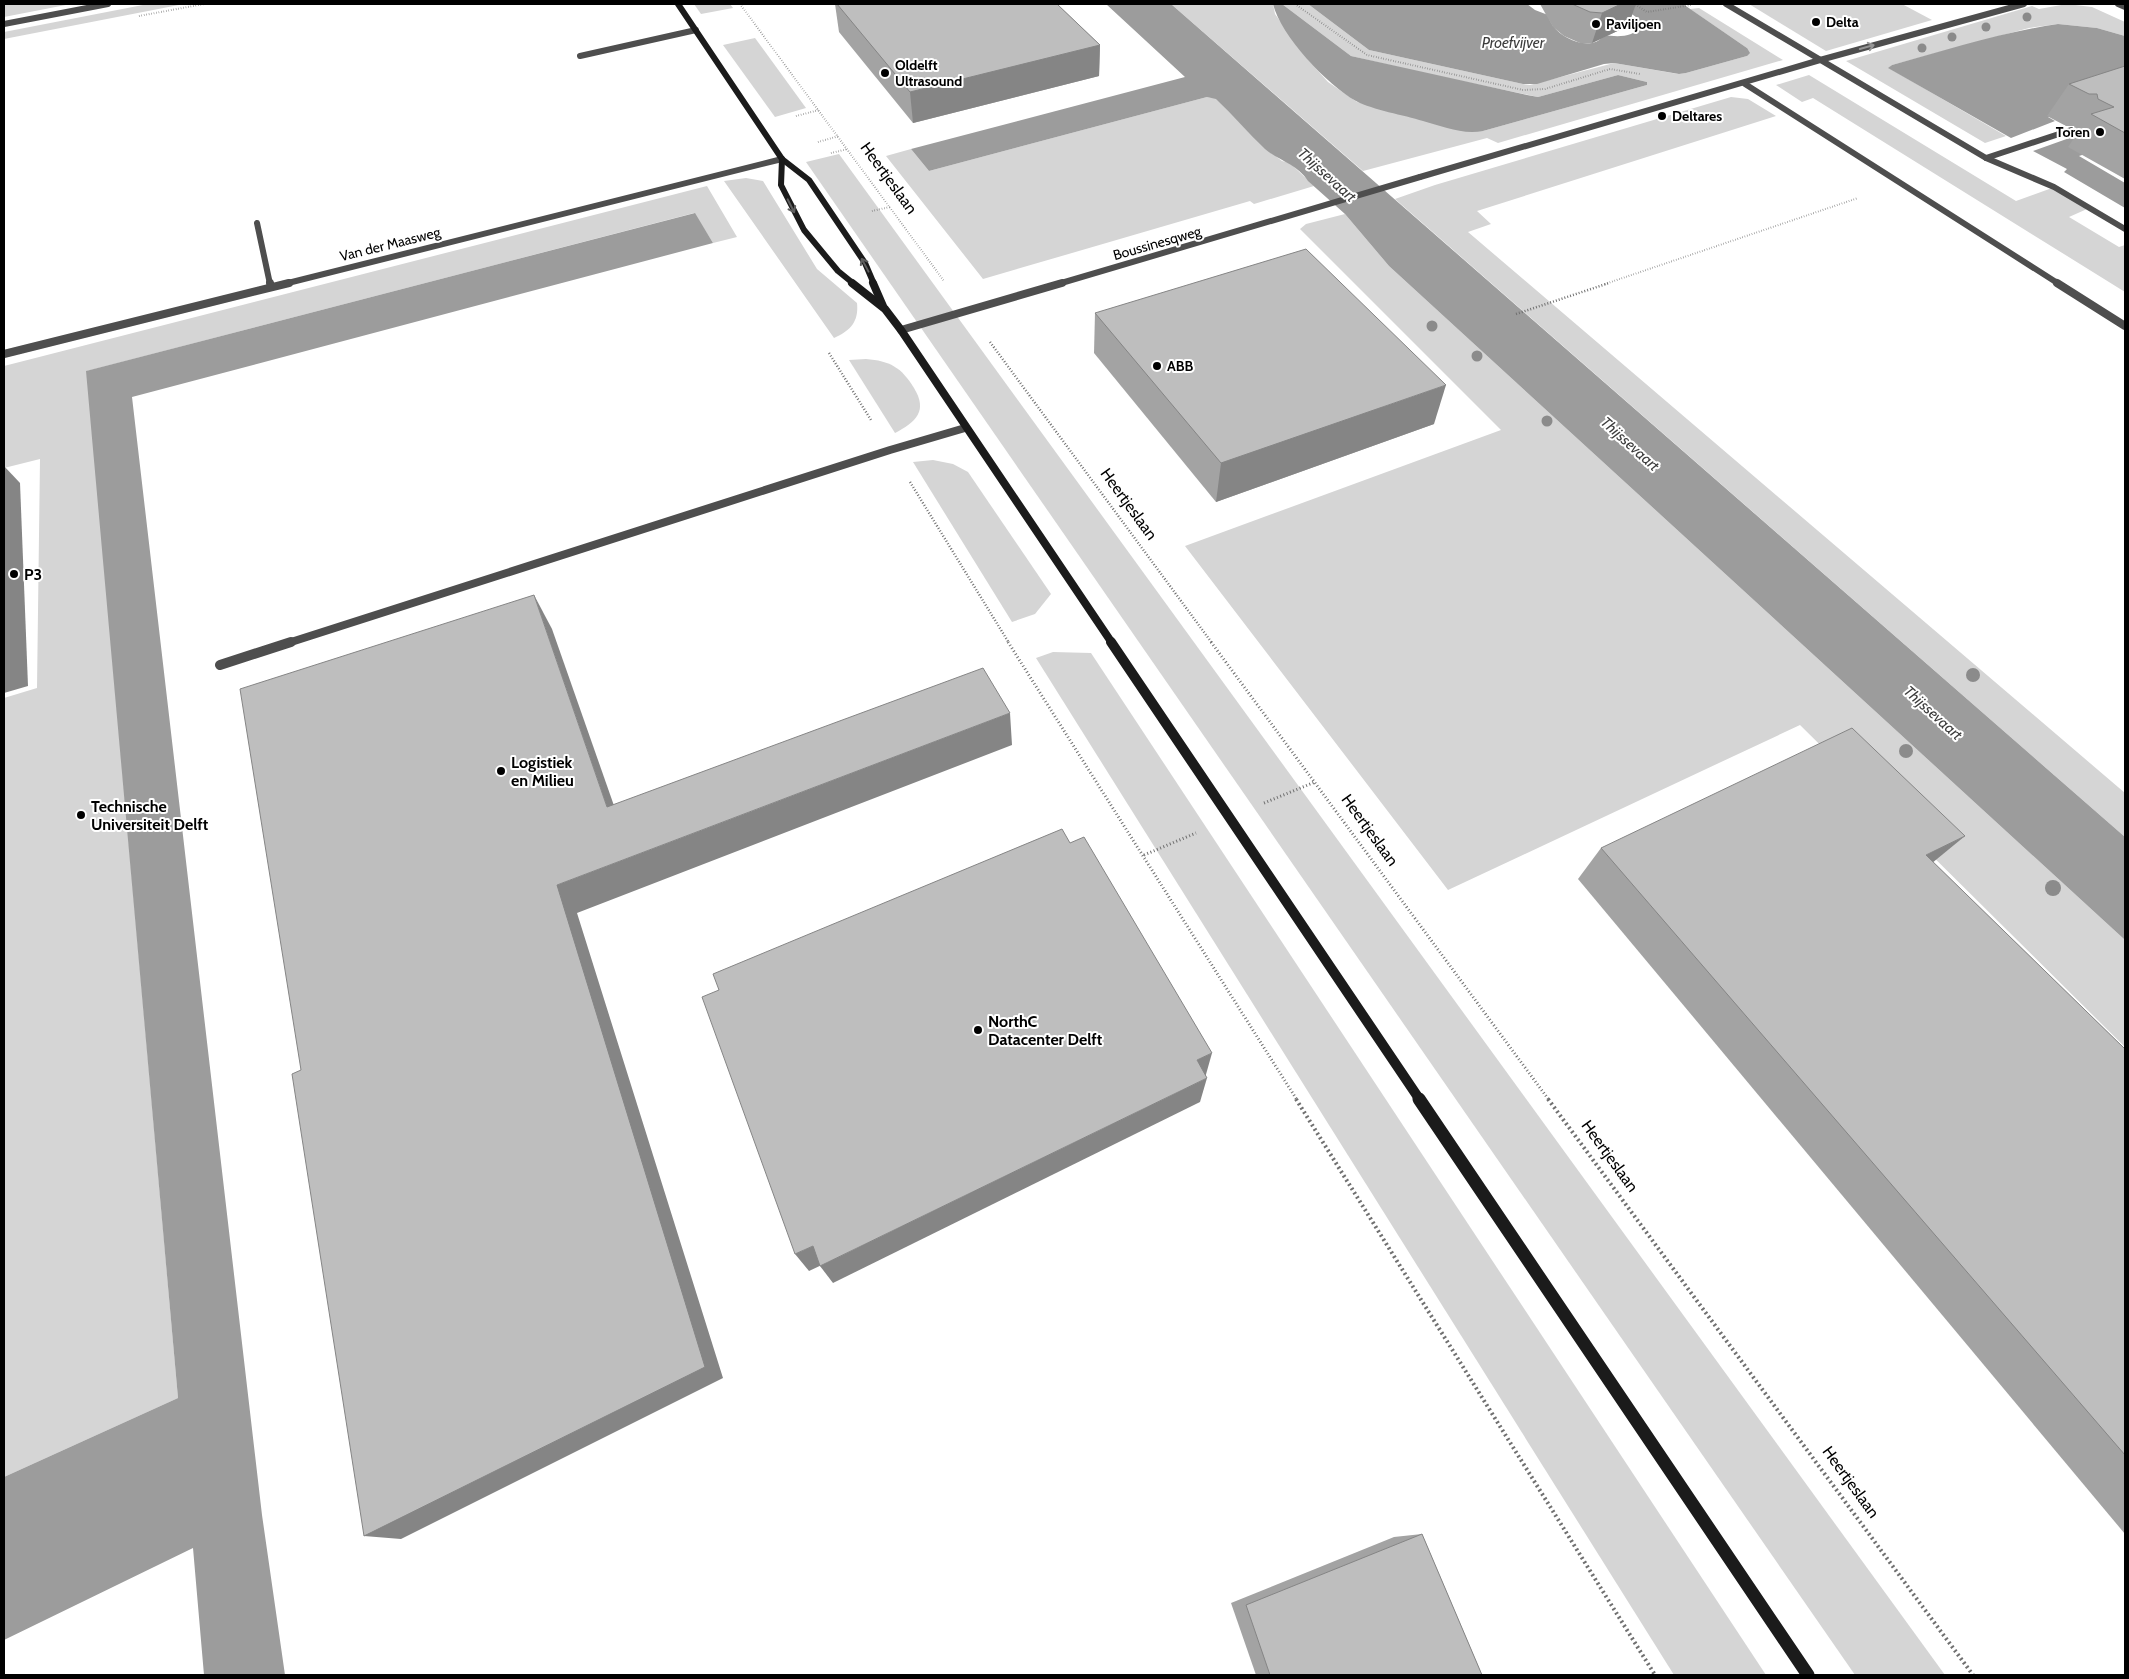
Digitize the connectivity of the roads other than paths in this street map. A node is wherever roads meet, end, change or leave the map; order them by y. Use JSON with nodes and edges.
{"nodes":[{"id":1,"x":108,"y":4,"type":"edge"},
{"id":2,"x":678,"y":4,"type":"edge"},
{"id":3,"x":1726,"y":4,"type":"edge"},
{"id":4,"x":2024,"y":4,"type":"edge"},
{"id":5,"x":2118,"y":4,"type":"edge"},
{"id":6,"x":2125,"y":7,"type":"edge"},
{"id":7,"x":4,"y":24,"type":"edge"},
{"id":8,"x":696,"y":30,"type":"junction"},
{"id":9,"x":580,"y":56,"type":"dead end"},
{"id":10,"x":1820,"y":60,"type":"junction"},
{"id":11,"x":1745,"y":84,"type":"junction"},
{"id":12,"x":2071,"y":130,"type":"dead end"},
{"id":13,"x":1986,"y":158,"type":"junction"},
{"id":14,"x":782,"y":159,"type":"junction"},
{"id":15,"x":257,"y":223,"type":"dead end"},
{"id":16,"x":2125,"y":229,"type":"edge"},
{"id":17,"x":271,"y":286,"type":"junction"},
{"id":18,"x":884,"y":310,"type":"junction"},
{"id":19,"x":2125,"y":326,"type":"edge"},
{"id":20,"x":901,"y":330,"type":"junction"},
{"id":21,"x":4,"y":354,"type":"edge"},
{"id":22,"x":966,"y":428,"type":"junction"},
{"id":23,"x":220,"y":665,"type":"dead end"},
{"id":24,"x":1808,"y":1675,"type":"edge"}],
"edges":[{"from":1,"to":7,"type":"street"},
{"from":2,"to":8,"type":"street"},
{"from":3,"to":10,"type":"street"},
{"from":10,"to":4,"type":"street","name":"Boussinesqweg","one_way":true},
{"from":5,"to":6,"type":"street"},
{"from":8,"to":9,"type":"street"},
{"from":8,"to":14,"type":"street"},
{"from":10,"to":11,"type":"street","name":"Boussinesqweg"},
{"from":10,"to":13,"type":"street"},
{"from":11,"to":19,"type":"street"},
{"from":11,"to":20,"type":"street","name":"Boussinesqweg"},
{"from":12,"to":13,"type":"street"},
{"from":13,"to":16,"type":"street"},
{"from":14,"to":17,"type":"street","name":"Van der Maasweg"},
{"from":18,"to":14,"type":"street","one_way":true},
{"from":14,"to":18,"type":"street","one_way":true},
{"from":15,"to":17,"type":"street"},
{"from":17,"to":21,"type":"street","name":"Van der Maasweg"},
{"from":18,"to":20,"type":"street"},
{"from":20,"to":22,"type":"street"},
{"from":22,"to":23,"type":"street"},
{"from":22,"to":24,"type":"street"}]}
